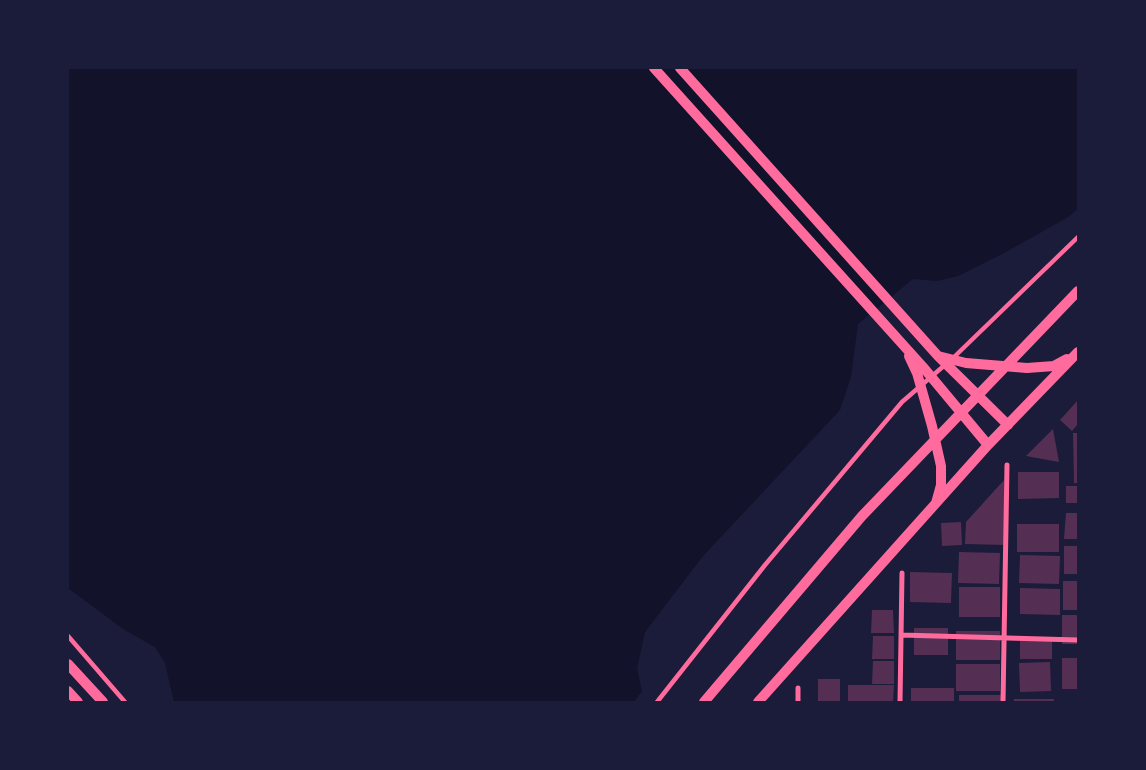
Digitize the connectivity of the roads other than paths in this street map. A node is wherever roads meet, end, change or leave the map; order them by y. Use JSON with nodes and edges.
{"nodes":[{"id":1,"x":654,"y":68,"type":"edge"},
{"id":2,"x":680,"y":68,"type":"edge"},
{"id":3,"x":1078,"y":237,"type":"edge"},
{"id":4,"x":1078,"y":291,"type":"edge"},
{"id":5,"x":905,"y":348,"type":"junction"},
{"id":6,"x":1078,"y":351,"type":"edge"},
{"id":7,"x":949,"y":362,"type":"junction"},
{"id":8,"x":932,"y":377,"type":"junction"},
{"id":9,"x":921,"y":386,"type":"junction"},
{"id":10,"x":1008,"y":425,"type":"junction"},
{"id":11,"x":988,"y":445,"type":"junction"},
{"id":12,"x":1007,"y":464,"type":"dead end"},
{"id":13,"x":935,"y":506,"type":"junction"},
{"id":14,"x":902,"y":573,"type":"dead end"},
{"id":15,"x":901,"y":635,"type":"junction"},
{"id":16,"x":68,"y":636,"type":"edge"},
{"id":17,"x":1004,"y":638,"type":"junction"},
{"id":18,"x":1078,"y":640,"type":"edge"},
{"id":19,"x":68,"y":664,"type":"edge"},
{"id":20,"x":798,"y":688,"type":"dead end"},
{"id":21,"x":68,"y":691,"type":"edge"},
{"id":22,"x":78,"y":702,"type":"edge"},
{"id":23,"x":103,"y":702,"type":"edge"},
{"id":24,"x":125,"y":702,"type":"edge"},
{"id":25,"x":657,"y":702,"type":"edge"},
{"id":26,"x":704,"y":702,"type":"edge"},
{"id":27,"x":758,"y":702,"type":"edge"},
{"id":28,"x":798,"y":702,"type":"edge"},
{"id":29,"x":900,"y":702,"type":"edge"},
{"id":30,"x":1003,"y":702,"type":"edge"}],
"edges":[{"from":1,"to":5,"type":"main road"},
{"from":2,"to":7,"type":"main road"},
{"from":3,"to":7,"type":"street"},
{"from":4,"to":26,"type":"main road"},
{"from":5,"to":8,"type":"main road"},
{"from":5,"to":9,"type":"main road"},
{"from":6,"to":7,"type":"main road"},
{"from":6,"to":10,"type":"main road"},
{"from":7,"to":8,"type":"street"},
{"from":7,"to":10,"type":"main road"},
{"from":8,"to":9,"type":"street"},
{"from":8,"to":11,"type":"main road"},
{"from":9,"to":13,"type":"main road"},
{"from":9,"to":25,"type":"street"},
{"from":10,"to":11,"type":"main road"},
{"from":11,"to":13,"type":"main road"},
{"from":12,"to":17,"type":"street"},
{"from":13,"to":27,"type":"main road"},
{"from":14,"to":15,"type":"street"},
{"from":15,"to":17,"type":"street"},
{"from":15,"to":29,"type":"street"},
{"from":16,"to":24,"type":"street"},
{"from":17,"to":18,"type":"street"},
{"from":17,"to":30,"type":"street"},
{"from":19,"to":23,"type":"main road"},
{"from":20,"to":28,"type":"street"},
{"from":21,"to":22,"type":"main road"}]}
